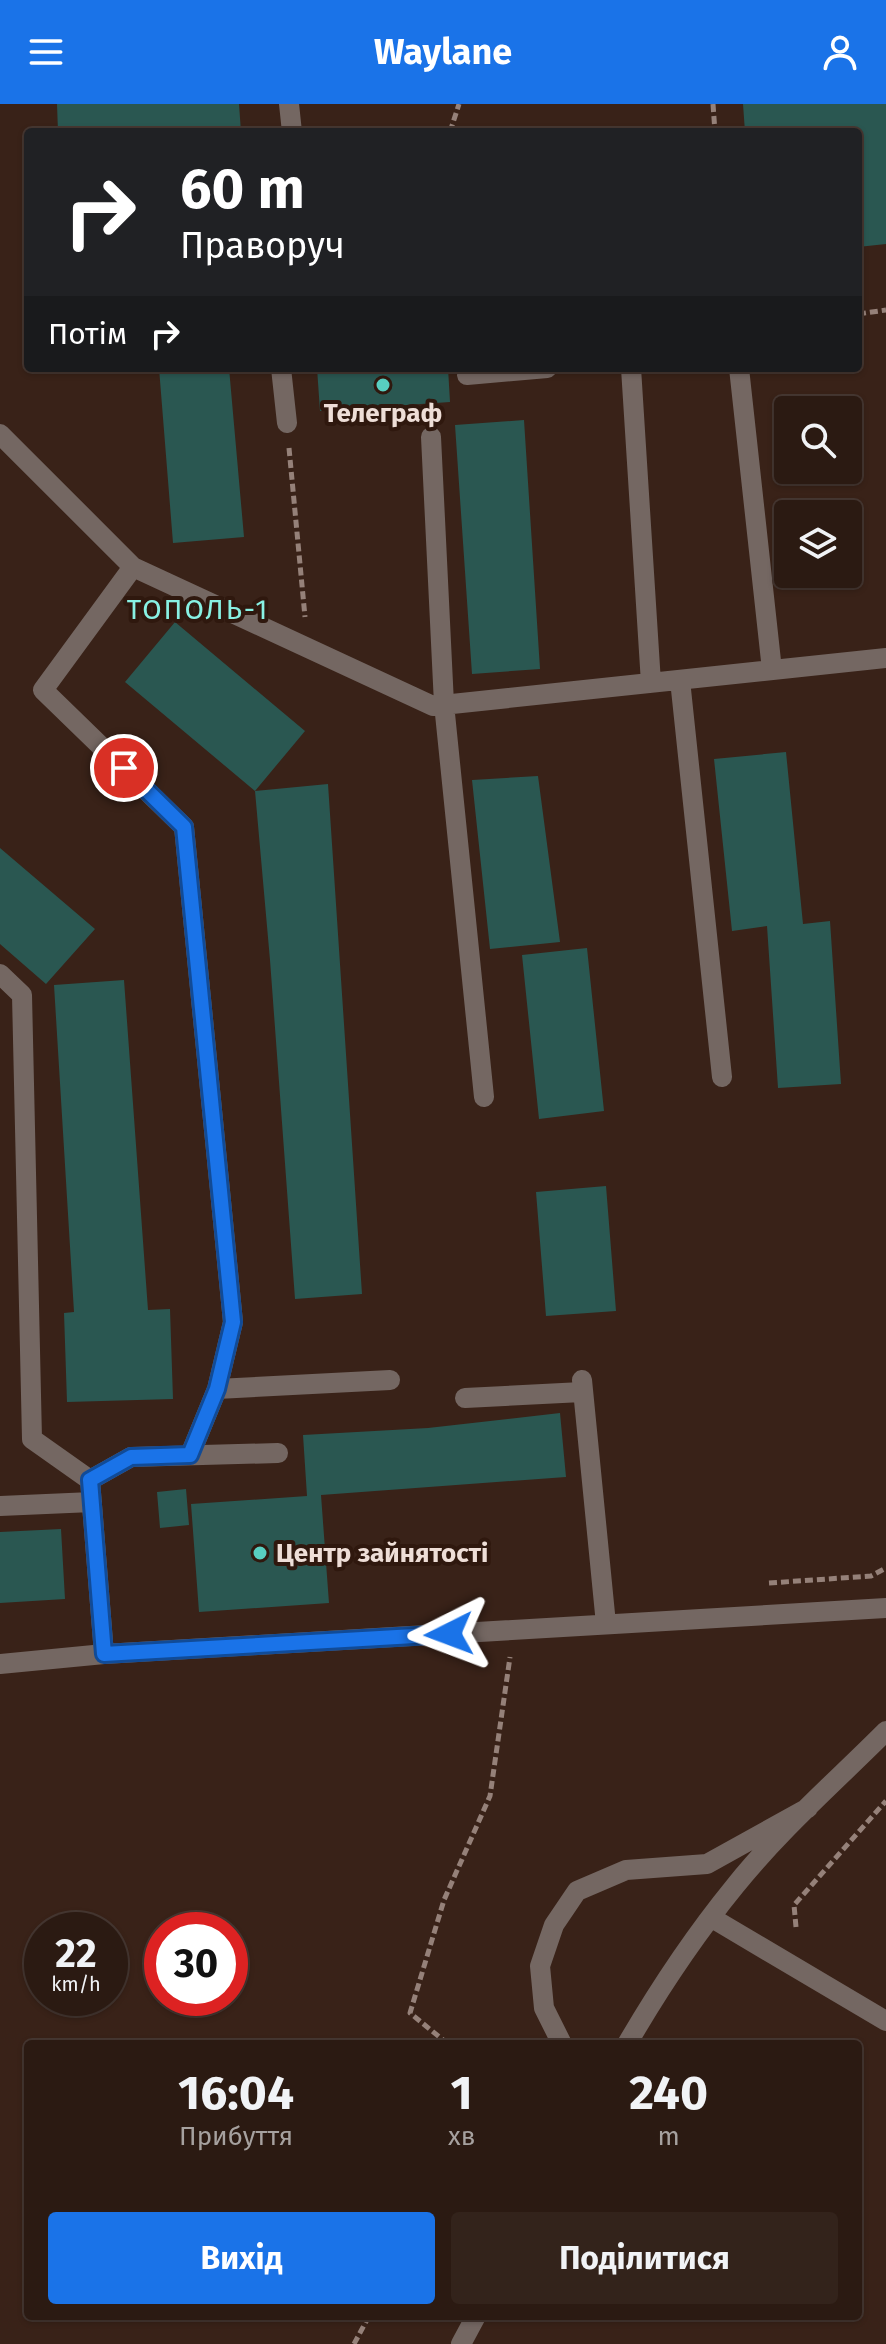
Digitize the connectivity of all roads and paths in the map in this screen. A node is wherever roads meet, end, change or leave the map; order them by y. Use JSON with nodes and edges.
{"nodes":[{"id":1,"x":289,"y":104,"type":"edge"},
{"id":2,"x":459,"y":104,"type":"edge"},
{"id":3,"x":713,"y":104,"type":"edge"},
{"id":4,"x":292,"y":128,"type":"edge"},
{"id":5,"x":451,"y":128,"type":"edge"},
{"id":6,"x":715,"y":128,"type":"edge"},
{"id":7,"x":886,"y":310,"type":"edge"},
{"id":8,"x":862,"y":313,"type":"edge"},
{"id":9,"x":281,"y":372,"type":"edge"},
{"id":10,"x":501,"y":372,"type":"edge"},
{"id":11,"x":631,"y":372,"type":"edge"},
{"id":12,"x":739,"y":372,"type":"edge"},
{"id":13,"x":467,"y":375,"type":"dead end"},
{"id":14,"x":287,"y":423,"type":"joint"},
{"id":15,"x":0,"y":434,"type":"edge"},
{"id":16,"x":431,"y":437,"type":"dead end"},
{"id":17,"x":133,"y":567,"type":"junction"},
{"id":18,"x":308,"y":648,"type":"junction"},
{"id":19,"x":886,"y":658,"type":"edge"},
{"id":20,"x":772,"y":670,"type":"junction"},
{"id":21,"x":680,"y":680,"type":"junction"},
{"id":22,"x":651,"y":683,"type":"junction"},
{"id":23,"x":444,"y":704,"type":"junction"},
{"id":24,"x":0,"y":974,"type":"edge"},
{"id":25,"x":722,"y":1077,"type":"dead end"},
{"id":26,"x":484,"y":1097,"type":"dead end"},
{"id":27,"x":390,"y":1380,"type":"dead end"},
{"id":28,"x":217,"y":1389,"type":"junction"},
{"id":29,"x":465,"y":1398,"type":"dead end"},
{"id":30,"x":278,"y":1453,"type":"dead end"},
{"id":31,"x":190,"y":1455,"type":"junction"},
{"id":32,"x":90,"y":1480,"type":"junction"},
{"id":33,"x":92,"y":1502,"type":"junction"},
{"id":34,"x":0,"y":1506,"type":"edge"},
{"id":35,"x":886,"y":1608,"type":"edge"},
{"id":36,"x":606,"y":1624,"type":"junction"},
{"id":37,"x":511,"y":1653,"type":"dead end"},
{"id":38,"x":104,"y":1654,"type":"junction"},
{"id":39,"x":0,"y":1664,"type":"edge"},
{"id":40,"x":886,"y":1731,"type":"edge"},
{"id":41,"x":886,"y":1801,"type":"edge"},
{"id":42,"x":808,"y":1808,"type":"junction"},
{"id":43,"x":712,"y":1918,"type":"junction"},
{"id":44,"x":796,"y":1927,"type":"dead end"},
{"id":45,"x":886,"y":2021,"type":"edge"},
{"id":46,"x":443,"y":2040,"type":"edge"},
{"id":47,"x":560,"y":2040,"type":"edge"},
{"id":48,"x":629,"y":2040,"type":"edge"},
{"id":49,"x":367,"y":2320,"type":"edge"},
{"id":50,"x":474,"y":2320,"type":"edge"},
{"id":51,"x":354,"y":2344,"type":"edge"},
{"id":52,"x":461,"y":2344,"type":"edge"}],
"edges":[{"from":1,"to":4,"type":"street"},
{"from":2,"to":5,"type":"path"},
{"from":3,"to":6,"type":"path"},
{"from":7,"to":8,"type":"path"},
{"from":9,"to":14,"type":"street"},
{"from":10,"to":13,"type":"street"},
{"from":11,"to":22,"type":"street"},
{"from":12,"to":20,"type":"street"},
{"from":14,"to":18,"type":"path"},
{"from":15,"to":17,"type":"street"},
{"from":16,"to":23,"type":"street"},
{"from":17,"to":18,"type":"street"},
{"from":17,"to":28,"type":"street"},
{"from":18,"to":23,"type":"street"},
{"from":19,"to":20,"type":"street"},
{"from":20,"to":21,"type":"street"},
{"from":21,"to":22,"type":"street"},
{"from":21,"to":25,"type":"street"},
{"from":22,"to":23,"type":"street"},
{"from":23,"to":26,"type":"street"},
{"from":24,"to":32,"type":"street"},
{"from":27,"to":28,"type":"street"},
{"from":28,"to":31,"type":"street"},
{"from":29,"to":36,"type":"street"},
{"from":30,"to":31,"type":"street"},
{"from":31,"to":32,"type":"street"},
{"from":32,"to":33,"type":"street"},
{"from":33,"to":34,"type":"street"},
{"from":33,"to":38,"type":"street"},
{"from":35,"to":36,"type":"street"},
{"from":36,"to":38,"type":"street"},
{"from":37,"to":46,"type":"path"},
{"from":38,"to":39,"type":"street"},
{"from":40,"to":42,"type":"street"},
{"from":41,"to":44,"type":"path"},
{"from":42,"to":43,"type":"street"},
{"from":42,"to":47,"type":"street"},
{"from":43,"to":45,"type":"street"},
{"from":43,"to":48,"type":"street"},
{"from":49,"to":51,"type":"path"},
{"from":50,"to":52,"type":"street"}]}
